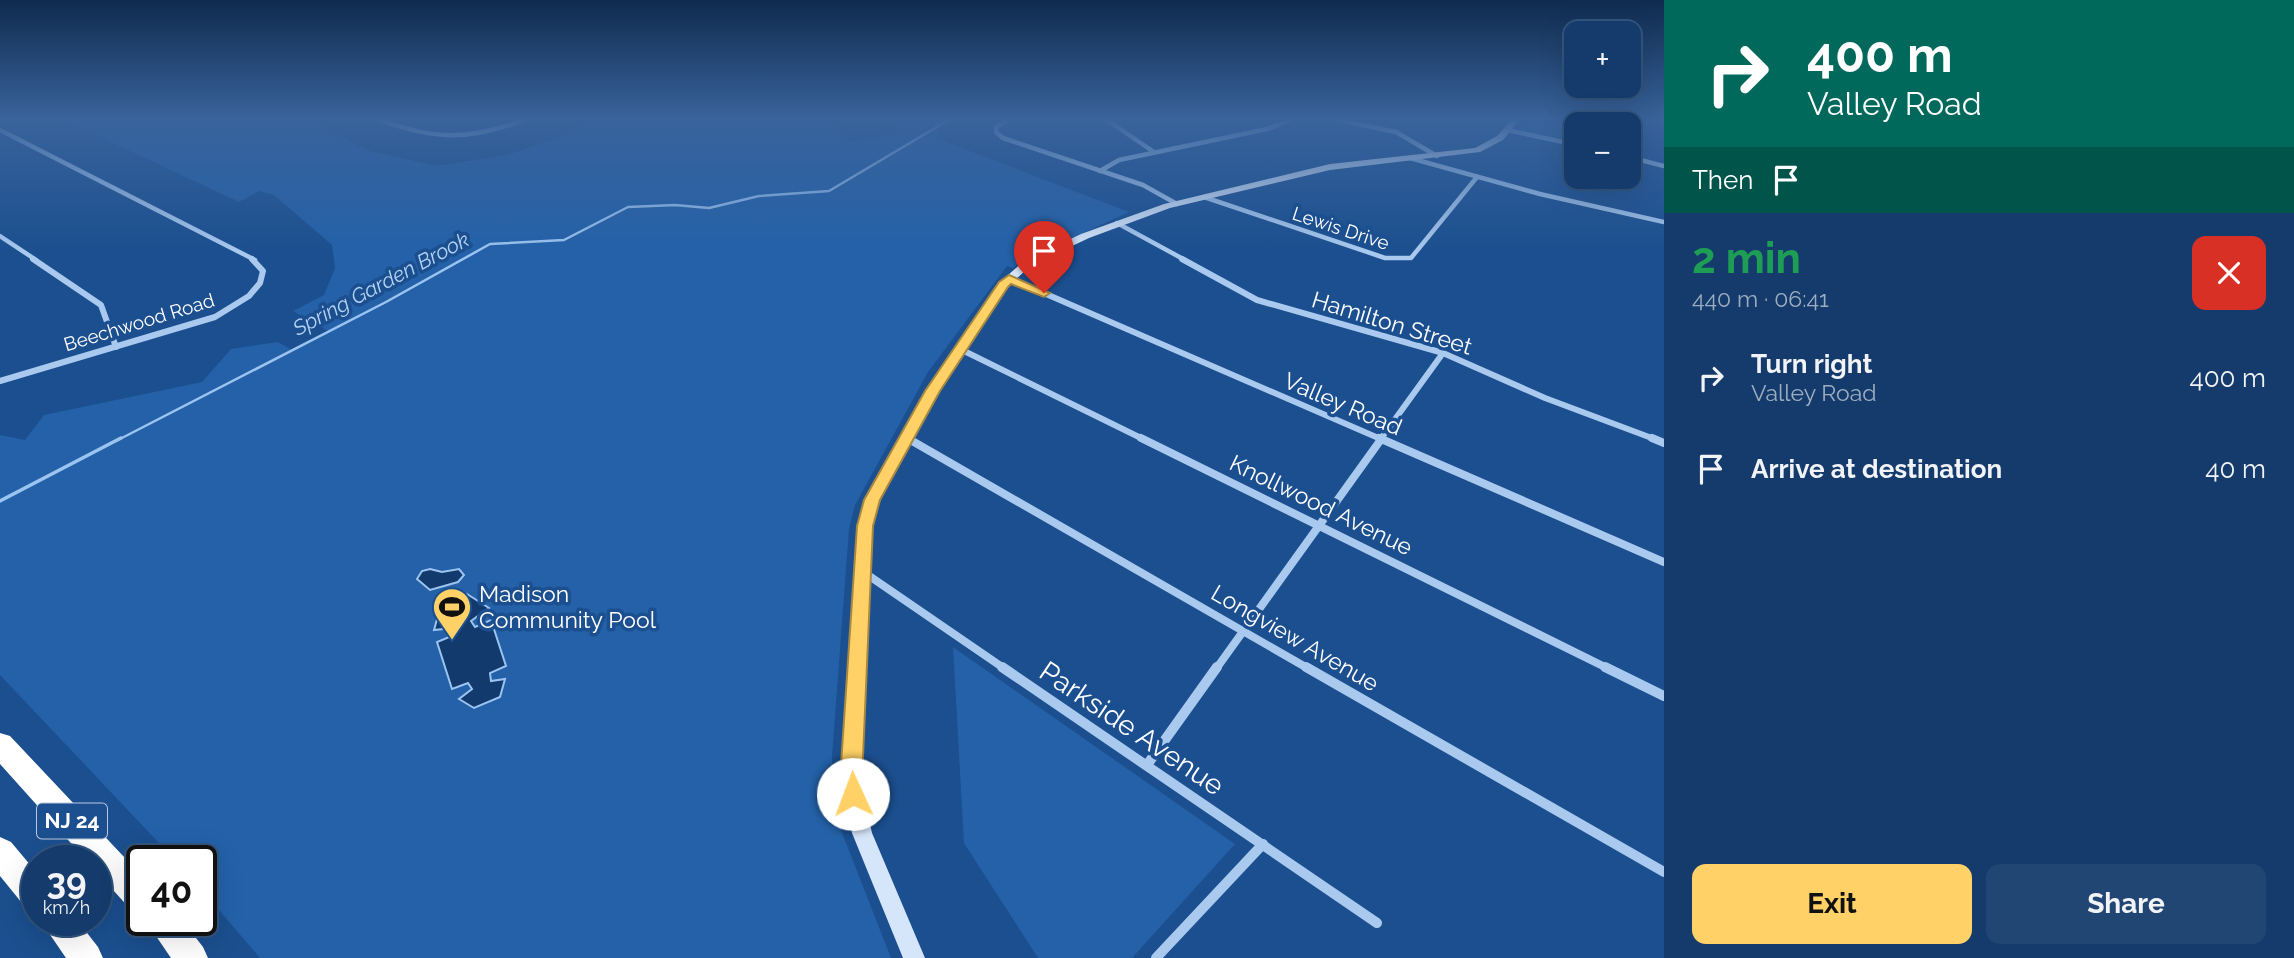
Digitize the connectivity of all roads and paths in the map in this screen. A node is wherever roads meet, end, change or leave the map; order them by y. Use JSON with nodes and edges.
{"nodes":[{"id":1,"x":65,"y":163,"type":"edge"},
{"id":2,"x":1076,"y":163,"type":"edge"},
{"id":3,"x":1112,"y":163,"type":"edge"},
{"id":4,"x":1376,"y":163,"type":"edge"},
{"id":5,"x":1427,"y":163,"type":"edge"},
{"id":6,"x":1100,"y":171,"type":"junction"},
{"id":7,"x":1477,"y":177,"type":"junction"},
{"id":8,"x":1204,"y":197,"type":"junction"},
{"id":9,"x":1177,"y":204,"type":"junction"},
{"id":10,"x":1664,"y":222,"type":"edge"},
{"id":11,"x":1117,"y":223,"type":"junction"},
{"id":12,"x":0,"y":236,"type":"edge"},
{"id":13,"x":1009,"y":278,"type":"junction"},
{"id":14,"x":116,"y":347,"type":"junction"},
{"id":15,"x":960,"y":349,"type":"junction"},
{"id":16,"x":1443,"y":353,"type":"junction"},
{"id":17,"x":0,"y":381,"type":"edge"},
{"id":18,"x":906,"y":438,"type":"junction"},
{"id":19,"x":1381,"y":439,"type":"junction"},
{"id":20,"x":1664,"y":443,"type":"edge"},
{"id":21,"x":1319,"y":526,"type":"junction"},
{"id":22,"x":1664,"y":562,"type":"edge"},
{"id":23,"x":862,"y":571,"type":"junction"},
{"id":24,"x":1243,"y":631,"type":"junction"},
{"id":25,"x":1664,"y":695,"type":"edge"},
{"id":26,"x":0,"y":745,"type":"edge"},
{"id":27,"x":1147,"y":765,"type":"junction"},
{"id":28,"x":1263,"y":845,"type":"junction"},
{"id":29,"x":0,"y":852,"type":"edge"},
{"id":30,"x":1664,"y":872,"type":"edge"},
{"id":31,"x":21,"y":878,"type":"edge"},
{"id":32,"x":126,"y":882,"type":"edge"},
{"id":33,"x":1377,"y":923,"type":"dead end"},
{"id":34,"x":69,"y":936,"type":"edge"},
{"id":35,"x":174,"y":936,"type":"edge"},
{"id":36,"x":87,"y":958,"type":"edge"},
{"id":37,"x":192,"y":958,"type":"edge"},
{"id":38,"x":914,"y":958,"type":"edge"},
{"id":39,"x":1156,"y":958,"type":"edge"}],
"edges":[{"from":1,"to":14,"type":"street","name":"Beechwood Road"},
{"from":2,"to":6,"type":"street"},
{"from":3,"to":6,"type":"street"},
{"from":4,"to":8,"type":"street"},
{"from":5,"to":7,"type":"street"},
{"from":6,"to":9,"type":"street"},
{"from":7,"to":8,"type":"street","name":"Lewis Drive"},
{"from":7,"to":10,"type":"street"},
{"from":8,"to":9,"type":"street"},
{"from":9,"to":11,"type":"street"},
{"from":11,"to":13,"type":"street"},
{"from":11,"to":16,"type":"street","name":"Hamilton Street"},
{"from":12,"to":14,"type":"street"},
{"from":13,"to":15,"type":"street"},
{"from":13,"to":19,"type":"street","name":"Valley Road"},
{"from":14,"to":17,"type":"street","name":"Beechwood Road"},
{"from":15,"to":18,"type":"street"},
{"from":15,"to":21,"type":"street","name":"Knollwood Avenue"},
{"from":16,"to":19,"type":"street"},
{"from":16,"to":20,"type":"street","name":"Hamilton Street"},
{"from":18,"to":23,"type":"street"},
{"from":18,"to":24,"type":"street","name":"Longview Avenue"},
{"from":19,"to":21,"type":"street"},
{"from":19,"to":22,"type":"street","name":"Valley Road"},
{"from":21,"to":24,"type":"street"},
{"from":21,"to":25,"type":"street","name":"Knollwood Avenue"},
{"from":23,"to":27,"type":"street","name":"Parkside Avenue"},
{"from":23,"to":38,"type":"street"},
{"from":24,"to":27,"type":"street"},
{"from":24,"to":30,"type":"street","name":"Longview Avenue"},
{"from":26,"to":32,"type":"highway","number":"NJ 24"},
{"from":27,"to":28,"type":"street","name":"Parkside Avenue"},
{"from":28,"to":33,"type":"street","name":"Parkside Avenue"},
{"from":28,"to":39,"type":"street"},
{"from":29,"to":31,"type":"highway"},
{"from":34,"to":36,"type":"highway"},
{"from":35,"to":37,"type":"highway"}]}
